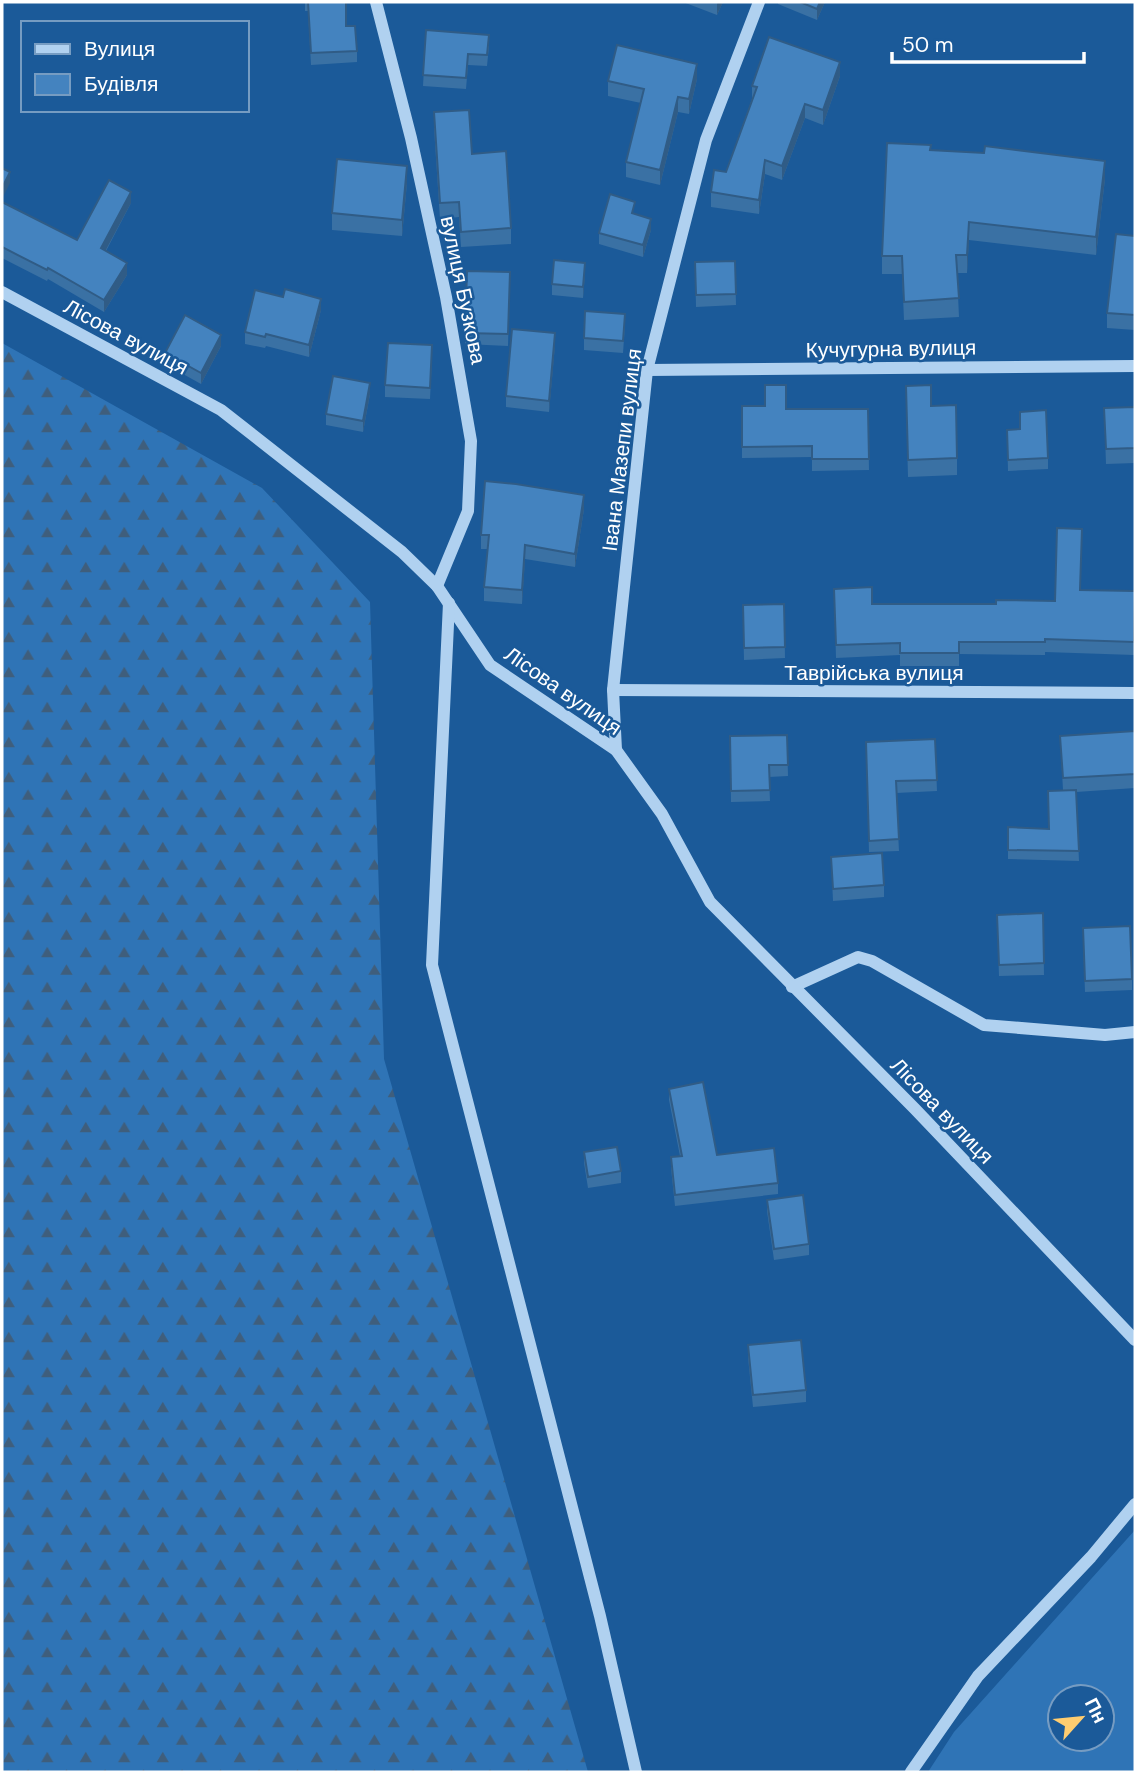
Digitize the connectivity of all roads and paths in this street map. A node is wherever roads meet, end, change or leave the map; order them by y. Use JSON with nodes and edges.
{"nodes":[{"id":1,"x":376,"y":2,"type":"edge"},
{"id":2,"x":759,"y":2,"type":"edge"},
{"id":3,"x":2,"y":292,"type":"edge"},
{"id":4,"x":1135,"y":366,"type":"edge"},
{"id":5,"x":647,"y":370,"type":"junction"},
{"id":6,"x":437,"y":586,"type":"junction"},
{"id":7,"x":449,"y":603,"type":"junction"},
{"id":8,"x":613,"y":690,"type":"junction"},
{"id":9,"x":1135,"y":693,"type":"edge"},
{"id":10,"x":616,"y":750,"type":"junction"},
{"id":11,"x":792,"y":986,"type":"junction"},
{"id":12,"x":1135,"y":1032,"type":"edge"},
{"id":13,"x":1135,"y":1340,"type":"edge"},
{"id":14,"x":1135,"y":1504,"type":"edge"},
{"id":15,"x":636,"y":1772,"type":"edge"},
{"id":16,"x":911,"y":1772,"type":"edge"}],
"edges":[{"from":1,"to":6,"type":"street","name":"вулиця Бузкова"},
{"from":2,"to":5,"type":"street","name":"Івана Мазепи вулиця"},
{"from":3,"to":6,"type":"street","name":"Лісова вулиця"},
{"from":4,"to":5,"type":"street","name":"Кучугурна вулиця"},
{"from":5,"to":8,"type":"street","name":"Івана Мазепи вулиця"},
{"from":6,"to":7,"type":"street","name":"Лісова вулиця"},
{"from":7,"to":10,"type":"street","name":"Лісова вулиця"},
{"from":7,"to":15,"type":"street"},
{"from":8,"to":9,"type":"street","name":"Таврійська вулиця"},
{"from":8,"to":10,"type":"street","name":"Івана Мазепи вулиця"},
{"from":10,"to":11,"type":"street","name":"Лісова вулиця"},
{"from":11,"to":12,"type":"street"},
{"from":11,"to":13,"type":"street","name":"Лісова вулиця"},
{"from":14,"to":16,"type":"street"}]}
